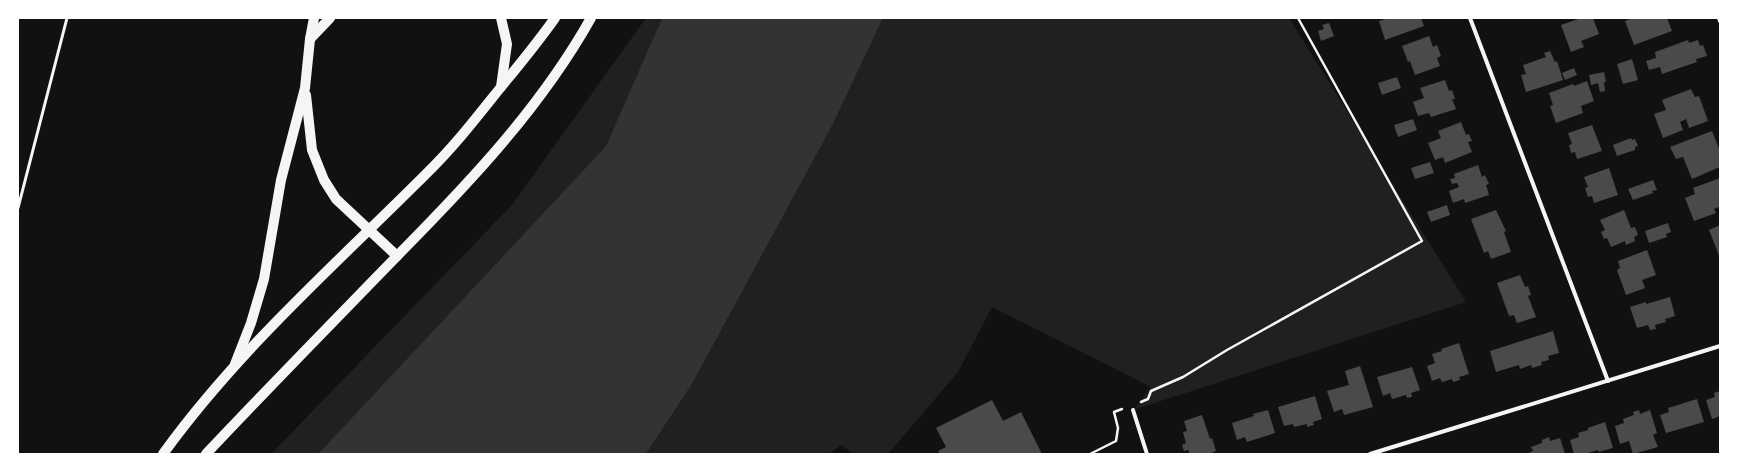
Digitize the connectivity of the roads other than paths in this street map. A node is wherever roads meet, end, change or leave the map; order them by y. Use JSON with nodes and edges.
{"nodes":[{"id":1,"x":67,"y":18,"type":"edge"},
{"id":2,"x":311,"y":18,"type":"edge"},
{"id":3,"x":314,"y":18,"type":"edge"},
{"id":4,"x":330,"y":18,"type":"edge"},
{"id":5,"x":501,"y":18,"type":"edge"},
{"id":6,"x":555,"y":18,"type":"edge"},
{"id":7,"x":591,"y":18,"type":"edge"},
{"id":8,"x":1470,"y":18,"type":"edge"},
{"id":9,"x":1719,"y":18,"type":"edge"},
{"id":10,"x":1720,"y":21,"type":"edge"},
{"id":11,"x":310,"y":38,"type":"junction"},
{"id":12,"x":305,"y":88,"type":"junction"},
{"id":13,"x":500,"y":88,"type":"junction"},
{"id":14,"x":18,"y":208,"type":"edge"},
{"id":15,"x":368,"y":230,"type":"junction"},
{"id":16,"x":397,"y":256,"type":"junction"},
{"id":17,"x":1720,"y":346,"type":"edge"},
{"id":18,"x":233,"y":368,"type":"junction"},
{"id":19,"x":1608,"y":381,"type":"junction"},
{"id":20,"x":1132,"y":408,"type":"road end"},
{"id":21,"x":163,"y":454,"type":"edge"},
{"id":22,"x":206,"y":454,"type":"edge"},
{"id":23,"x":1147,"y":454,"type":"edge"},
{"id":24,"x":1370,"y":454,"type":"edge"}],
"edges":[{"from":1,"to":14,"type":"lane"},
{"from":2,"to":11,"type":"main road"},
{"from":3,"to":11,"type":"main road"},
{"from":4,"to":11,"type":"main road"},
{"from":5,"to":13,"type":"main road"},
{"from":6,"to":13,"type":"main road"},
{"from":7,"to":16,"type":"main road"},
{"from":8,"to":19,"type":"street"},
{"from":9,"to":10,"type":"street"},
{"from":11,"to":12,"type":"main road"},
{"from":12,"to":15,"type":"main road"},
{"from":12,"to":18,"type":"main road"},
{"from":13,"to":15,"type":"main road"},
{"from":15,"to":16,"type":"main road"},
{"from":15,"to":18,"type":"main road"},
{"from":16,"to":22,"type":"main road"},
{"from":17,"to":19,"type":"street"},
{"from":18,"to":21,"type":"main road"},
{"from":19,"to":24,"type":"street"},
{"from":20,"to":23,"type":"street"}]}
